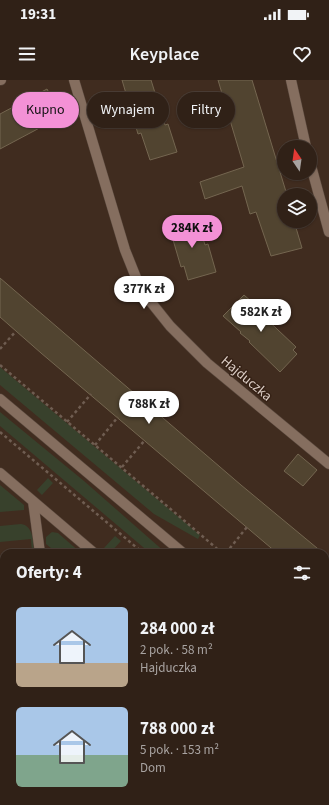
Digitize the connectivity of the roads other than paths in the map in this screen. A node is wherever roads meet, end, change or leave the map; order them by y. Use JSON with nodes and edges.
{"nodes":[{"id":1,"x":74,"y":80,"type":"edge"},
{"id":2,"x":291,"y":80,"type":"edge"},
{"id":3,"x":304,"y":140,"type":"edge"},
{"id":4,"x":315,"y":180,"type":"edge"},
{"id":5,"x":329,"y":232,"type":"edge"},
{"id":6,"x":0,"y":399,"type":"edge"},
{"id":7,"x":329,"y":464,"type":"edge"},
{"id":8,"x":0,"y":473,"type":"edge"},
{"id":9,"x":34,"y":501,"type":"junction"},
{"id":10,"x":40,"y":549,"type":"edge"},
{"id":11,"x":89,"y":549,"type":"edge"},
{"id":12,"x":178,"y":549,"type":"edge"}],
"edges":[{"from":1,"to":7,"type":"street","name":"Hajduczka"},
{"from":2,"to":3,"type":"street"},
{"from":4,"to":5,"type":"street"},
{"from":6,"to":12,"type":"street"},
{"from":8,"to":9,"type":"street"},
{"from":9,"to":10,"type":"street"},
{"from":9,"to":11,"type":"street"}]}
